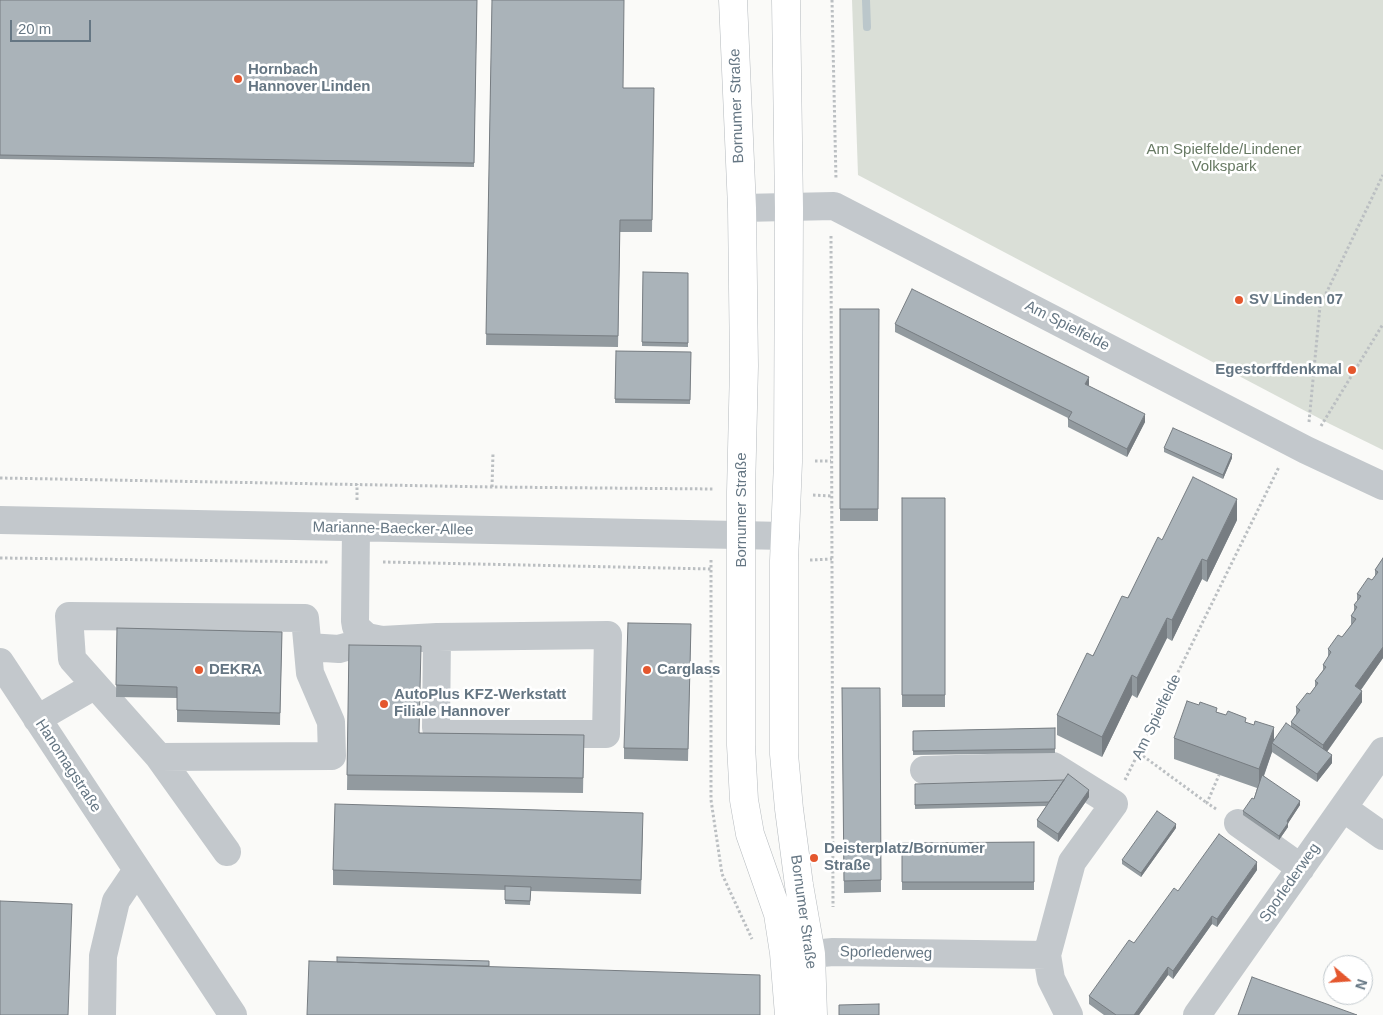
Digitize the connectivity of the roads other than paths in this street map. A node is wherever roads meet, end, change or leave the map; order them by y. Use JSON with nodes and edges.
{"nodes":[{"id":1,"x":733,"y":0,"type":"edge"},
{"id":2,"x":786,"y":0,"type":"edge"},
{"id":3,"x":742,"y":208,"type":"junction"},
{"id":4,"x":789,"y":208,"type":"junction"},
{"id":5,"x":1383,"y":486,"type":"edge"},
{"id":6,"x":0,"y":520,"type":"edge"},
{"id":7,"x":356,"y":528,"type":"junction"},
{"id":8,"x":741,"y":536,"type":"junction"},
{"id":9,"x":786,"y":536,"type":"junction"},
{"id":10,"x":436,"y":638,"type":"junction"},
{"id":11,"x":373,"y":639,"type":"junction"},
{"id":12,"x":308,"y":647,"type":"junction"},
{"id":13,"x":0,"y":662,"type":"edge"},
{"id":14,"x":94,"y":686,"type":"junction"},
{"id":15,"x":37,"y":719,"type":"junction"},
{"id":16,"x":1383,"y":751,"type":"edge"},
{"id":17,"x":159,"y":757,"type":"junction"},
{"id":18,"x":924,"y":770,"type":"dead end"},
{"id":19,"x":1343,"y":808,"type":"junction"},
{"id":20,"x":1238,"y":823,"type":"dead end"},
{"id":21,"x":1383,"y":836,"type":"edge"},
{"id":22,"x":227,"y":852,"type":"dead end"},
{"id":23,"x":1301,"y":868,"type":"junction"},
{"id":24,"x":137,"y":870,"type":"junction"},
{"id":25,"x":822,"y":953,"type":"junction"},
{"id":26,"x":1047,"y":955,"type":"junction"},
{"id":27,"x":102,"y":1015,"type":"edge"},
{"id":28,"x":232,"y":1015,"type":"edge"},
{"id":29,"x":789,"y":1015,"type":"edge"},
{"id":30,"x":813,"y":1015,"type":"edge"},
{"id":31,"x":1069,"y":1015,"type":"edge"},
{"id":32,"x":1197,"y":1015,"type":"edge"}],
"edges":[{"from":1,"to":3,"type":"main road","name":"Bornumer Straße"},
{"from":2,"to":4,"type":"main road","name":"Bornumer Straße"},
{"from":3,"to":4,"type":"street","name":"Am Spielfelde"},
{"from":3,"to":8,"type":"main road","name":"Bornumer Straße"},
{"from":4,"to":5,"type":"street","name":"Am Spielfelde"},
{"from":4,"to":9,"type":"main road","name":"Bornumer Straße"},
{"from":6,"to":7,"type":"street","name":"Marianne-Baecker-Allee"},
{"from":7,"to":8,"type":"street","name":"Marianne-Baecker-Allee"},
{"from":7,"to":11,"type":"street"},
{"from":8,"to":9,"type":"street","name":"Marianne-Baecker-Allee"},
{"from":8,"to":29,"type":"main road","name":"Bornumer Straße"},
{"from":9,"to":25,"type":"main road","name":"Bornumer Straße"},
{"from":10,"to":10,"type":"street"},
{"from":10,"to":11,"type":"street"},
{"from":11,"to":12,"type":"street"},
{"from":12,"to":14,"type":"street"},
{"from":12,"to":17,"type":"street"},
{"from":13,"to":15,"type":"street","name":"Hanomagstraße"},
{"from":14,"to":15,"type":"street"},
{"from":14,"to":17,"type":"street"},
{"from":15,"to":24,"type":"street","name":"Hanomagstraße"},
{"from":16,"to":19,"type":"street","name":"Sporlederweg"},
{"from":17,"to":22,"type":"street"},
{"from":18,"to":26,"type":"street"},
{"from":19,"to":21,"type":"street"},
{"from":19,"to":23,"type":"street","name":"Sporlederweg"},
{"from":20,"to":23,"type":"street"},
{"from":23,"to":32,"type":"street","name":"Sporlederweg"},
{"from":24,"to":27,"type":"street"},
{"from":24,"to":28,"type":"street","name":"Hanomagstraße"},
{"from":25,"to":26,"type":"street","name":"Sporlederweg"},
{"from":25,"to":30,"type":"main road","name":"Bornumer Straße"},
{"from":26,"to":31,"type":"street"}]}
